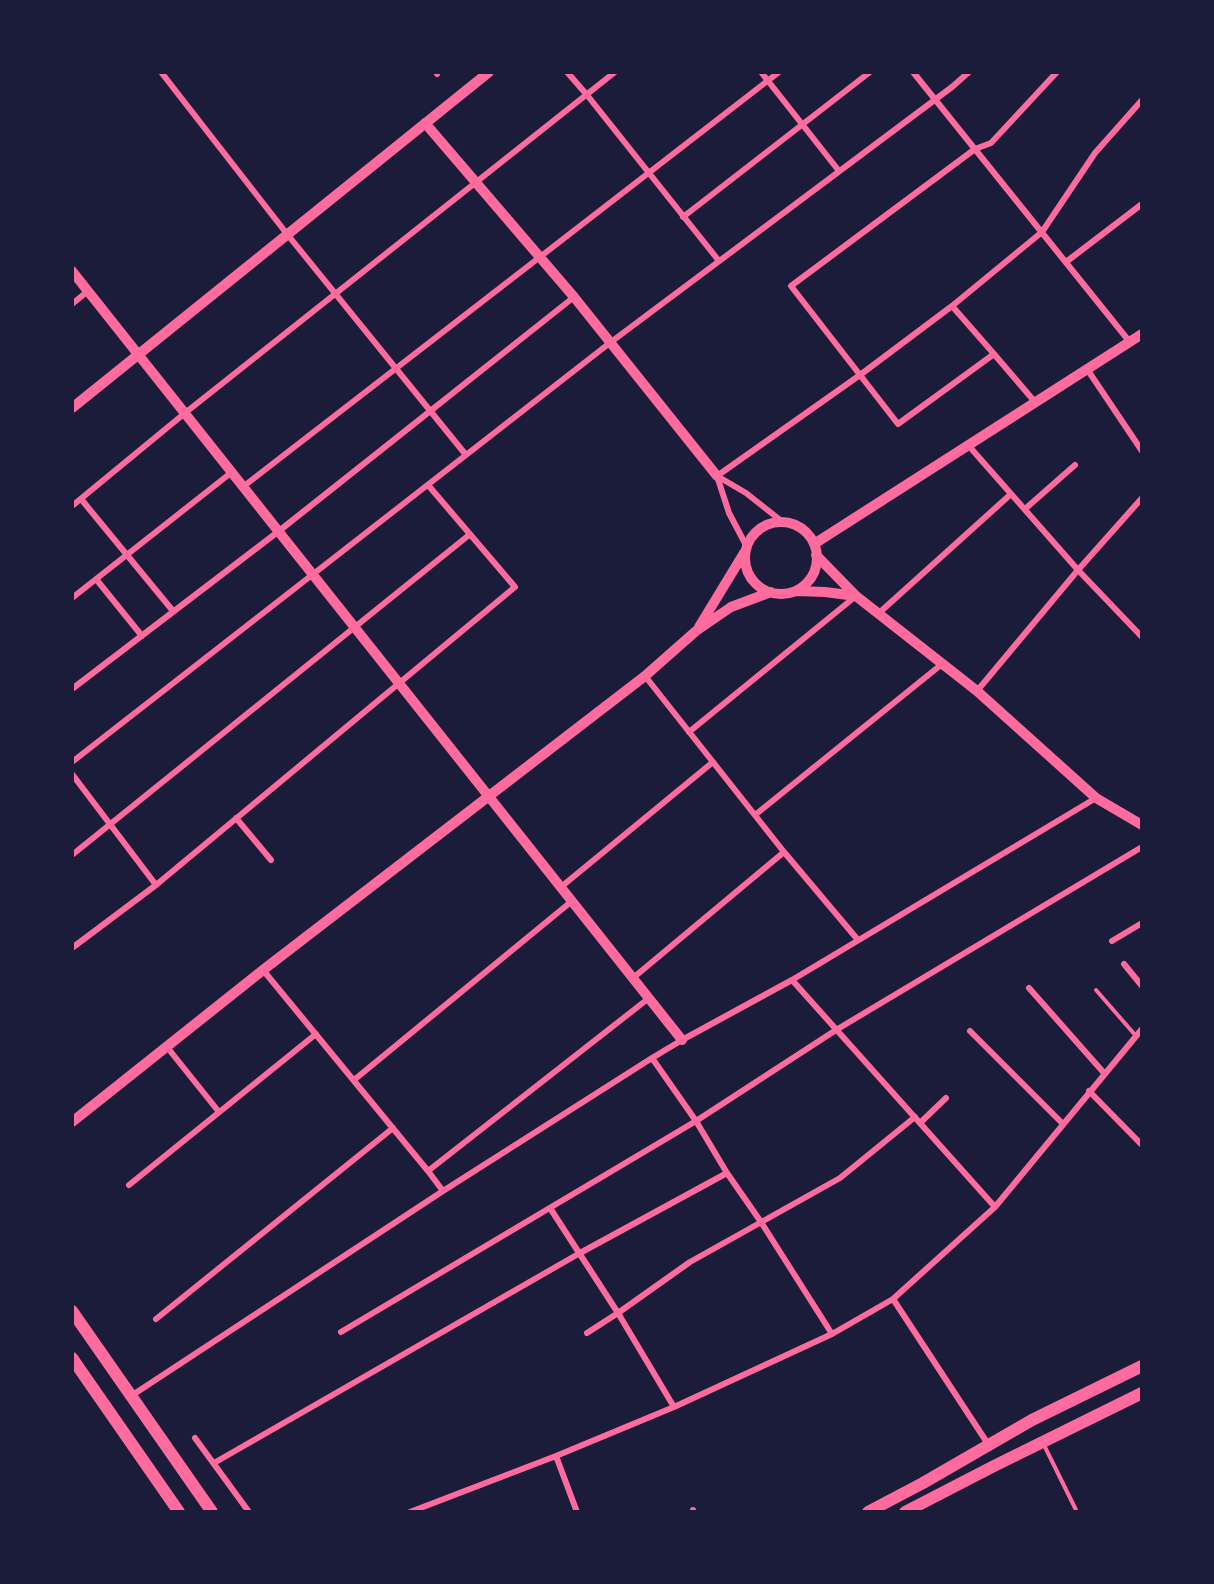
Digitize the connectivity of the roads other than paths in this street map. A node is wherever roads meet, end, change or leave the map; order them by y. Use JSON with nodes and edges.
{"nodes":[{"id":1,"x":161,"y":72,"type":"edge"},
{"id":2,"x":489,"y":72,"type":"edge"},
{"id":3,"x":567,"y":72,"type":"edge"},
{"id":4,"x":615,"y":72,"type":"edge"},
{"id":5,"x":761,"y":72,"type":"edge"},
{"id":6,"x":779,"y":72,"type":"edge"},
{"id":7,"x":870,"y":72,"type":"edge"},
{"id":8,"x":914,"y":72,"type":"edge"},
{"id":9,"x":969,"y":72,"type":"edge"},
{"id":10,"x":1057,"y":72,"type":"edge"},
{"id":11,"x":768,"y":81,"type":"junction"},
{"id":12,"x":587,"y":95,"type":"junction"},
{"id":13,"x":935,"y":99,"type":"junction"},
{"id":14,"x":1142,"y":100,"type":"edge"},
{"id":15,"x":425,"y":123,"type":"junction"},
{"id":16,"x":802,"y":125,"type":"junction"},
{"id":17,"x":975,"y":149,"type":"junction"},
{"id":18,"x":839,"y":171,"type":"junction"},
{"id":19,"x":649,"y":173,"type":"junction"},
{"id":20,"x":476,"y":182,"type":"junction"},
{"id":21,"x":1142,"y":204,"type":"edge"},
{"id":22,"x":683,"y":217,"type":"junction"},
{"id":23,"x":1042,"y":232,"type":"junction"},
{"id":24,"x":287,"y":234,"type":"junction"},
{"id":25,"x":540,"y":257,"type":"junction"},
{"id":26,"x":718,"y":261,"type":"junction"},
{"id":27,"x":1066,"y":262,"type":"junction"},
{"id":28,"x":72,"y":271,"type":"edge"},
{"id":29,"x":88,"y":291,"type":"junction"},
{"id":30,"x":335,"y":294,"type":"junction"},
{"id":31,"x":574,"y":297,"type":"junction"},
{"id":32,"x":72,"y":304,"type":"edge"},
{"id":33,"x":952,"y":306,"type":"junction"},
{"id":34,"x":1142,"y":334,"type":"edge"},
{"id":35,"x":1130,"y":341,"type":"junction"},
{"id":36,"x":611,"y":342,"type":"junction"},
{"id":37,"x":139,"y":354,"type":"junction"},
{"id":38,"x":994,"y":354,"type":"junction"},
{"id":39,"x":396,"y":369,"type":"junction"},
{"id":40,"x":1086,"y":369,"type":"junction"},
{"id":41,"x":860,"y":375,"type":"junction"},
{"id":42,"x":1035,"y":402,"type":"junction"},
{"id":43,"x":72,"y":408,"type":"edge"},
{"id":44,"x":430,"y":411,"type":"junction"},
{"id":45,"x":185,"y":413,"type":"junction"},
{"id":46,"x":969,"y":445,"type":"junction"},
{"id":47,"x":1142,"y":451,"type":"edge"},
{"id":48,"x":466,"y":455,"type":"junction"},
{"id":49,"x":1075,"y":465,"type":"dead end"},
{"id":50,"x":232,"y":472,"type":"junction"},
{"id":51,"x":717,"y":476,"type":"junction"},
{"id":52,"x":428,"y":485,"type":"junction"},
{"id":53,"x":244,"y":486,"type":"junction"},
{"id":54,"x":1011,"y":494,"type":"junction"},
{"id":55,"x":1142,"y":498,"type":"edge"},
{"id":56,"x":81,"y":499,"type":"junction"},
{"id":57,"x":72,"y":506,"type":"edge"},
{"id":58,"x":1025,"y":509,"type":"junction"},
{"id":59,"x":784,"y":523,"type":"junction"},
{"id":60,"x":279,"y":531,"type":"junction"},
{"id":61,"x":469,"y":535,"type":"junction"},
{"id":62,"x":746,"y":548,"type":"junction"},
{"id":63,"x":815,"y":550,"type":"junction"},
{"id":64,"x":127,"y":555,"type":"junction"},
{"id":65,"x":1078,"y":570,"type":"junction"},
{"id":66,"x":313,"y":574,"type":"junction"},
{"id":67,"x":96,"y":579,"type":"junction"},
{"id":68,"x":795,"y":591,"type":"junction"},
{"id":69,"x":771,"y":592,"type":"junction"},
{"id":70,"x":856,"y":596,"type":"junction"},
{"id":71,"x":72,"y":598,"type":"edge"},
{"id":72,"x":173,"y":611,"type":"junction"},
{"id":73,"x":879,"y":613,"type":"junction"},
{"id":74,"x":354,"y":626,"type":"junction"},
{"id":75,"x":696,"y":631,"type":"junction"},
{"id":76,"x":142,"y":636,"type":"junction"},
{"id":77,"x":1142,"y":637,"type":"edge"},
{"id":78,"x":942,"y":664,"type":"junction"},
{"id":79,"x":645,"y":676,"type":"junction"},
{"id":80,"x":399,"y":683,"type":"junction"},
{"id":81,"x":72,"y":689,"type":"edge"},
{"id":82,"x":977,"y":691,"type":"junction"},
{"id":83,"x":689,"y":732,"type":"junction"},
{"id":84,"x":72,"y":762,"type":"edge"},
{"id":85,"x":713,"y":762,"type":"junction"},
{"id":86,"x":72,"y":774,"type":"edge"},
{"id":87,"x":489,"y":796,"type":"junction"},
{"id":88,"x":1096,"y":798,"type":"junction"},
{"id":89,"x":755,"y":815,"type":"junction"},
{"id":90,"x":236,"y":818,"type":"junction"},
{"id":91,"x":110,"y":824,"type":"junction"},
{"id":92,"x":1142,"y":825,"type":"edge"},
{"id":93,"x":1142,"y":847,"type":"edge"},
{"id":94,"x":784,"y":852,"type":"junction"},
{"id":95,"x":72,"y":855,"type":"edge"},
{"id":96,"x":271,"y":860,"type":"dead end"},
{"id":97,"x":156,"y":885,"type":"junction"},
{"id":98,"x":561,"y":887,"type":"junction"},
{"id":99,"x":572,"y":901,"type":"junction"},
{"id":100,"x":1142,"y":923,"type":"edge"},
{"id":101,"x":858,"y":940,"type":"junction"},
{"id":102,"x":1112,"y":941,"type":"dead end"},
{"id":103,"x":72,"y":948,"type":"edge"},
{"id":104,"x":1124,"y":964,"type":"dead end"},
{"id":105,"x":263,"y":970,"type":"junction"},
{"id":106,"x":633,"y":978,"type":"junction"},
{"id":107,"x":792,"y":980,"type":"junction"},
{"id":108,"x":1142,"y":986,"type":"edge"},
{"id":109,"x":1029,"y":988,"type":"dead end"},
{"id":110,"x":1096,"y":990,"type":"dead end"},
{"id":111,"x":649,"y":998,"type":"junction"},
{"id":112,"x":1142,"y":1029,"type":"edge"},
{"id":113,"x":836,"y":1030,"type":"junction"},
{"id":114,"x":970,"y":1031,"type":"dead end"},
{"id":115,"x":316,"y":1034,"type":"junction"},
{"id":116,"x":1136,"y":1036,"type":"junction"},
{"id":117,"x":682,"y":1040,"type":"junction"},
{"id":118,"x":1142,"y":1042,"type":"edge"},
{"id":119,"x":167,"y":1047,"type":"junction"},
{"id":120,"x":652,"y":1058,"type":"junction"},
{"id":121,"x":1104,"y":1073,"type":"junction"},
{"id":122,"x":354,"y":1080,"type":"junction"},
{"id":123,"x":1089,"y":1091,"type":"junction"},
{"id":124,"x":945,"y":1098,"type":"dead end"},
{"id":125,"x":219,"y":1112,"type":"junction"},
{"id":126,"x":917,"y":1120,"type":"junction"},
{"id":127,"x":696,"y":1121,"type":"junction"},
{"id":128,"x":72,"y":1122,"type":"edge"},
{"id":129,"x":1063,"y":1124,"type":"junction"},
{"id":130,"x":393,"y":1128,"type":"junction"},
{"id":131,"x":1142,"y":1145,"type":"edge"},
{"id":132,"x":428,"y":1171,"type":"junction"},
{"id":133,"x":726,"y":1173,"type":"junction"},
{"id":134,"x":129,"y":1185,"type":"dead end"},
{"id":135,"x":443,"y":1191,"type":"junction"},
{"id":136,"x":995,"y":1207,"type":"junction"},
{"id":137,"x":550,"y":1208,"type":"junction"},
{"id":138,"x":761,"y":1222,"type":"junction"},
{"id":139,"x":580,"y":1253,"type":"junction"},
{"id":140,"x":893,"y":1299,"type":"junction"},
{"id":141,"x":72,"y":1311,"type":"edge"},
{"id":142,"x":618,"y":1313,"type":"junction"},
{"id":143,"x":156,"y":1319,"type":"dead end"},
{"id":144,"x":341,"y":1332,"type":"dead end"},
{"id":145,"x":587,"y":1333,"type":"dead end"},
{"id":146,"x":832,"y":1334,"type":"junction"},
{"id":147,"x":72,"y":1358,"type":"edge"},
{"id":148,"x":1142,"y":1366,"type":"edge"},
{"id":149,"x":1142,"y":1393,"type":"edge"},
{"id":150,"x":131,"y":1396,"type":"junction"},
{"id":151,"x":674,"y":1407,"type":"junction"},
{"id":152,"x":195,"y":1438,"type":"dead end"},
{"id":153,"x":1043,"y":1443,"type":"junction"},
{"id":154,"x":988,"y":1444,"type":"junction"},
{"id":155,"x":556,"y":1456,"type":"junction"},
{"id":156,"x":214,"y":1463,"type":"junction"},
{"id":157,"x":179,"y":1512,"type":"edge"},
{"id":158,"x":212,"y":1512,"type":"edge"},
{"id":159,"x":249,"y":1512,"type":"edge"},
{"id":160,"x":410,"y":1512,"type":"edge"},
{"id":161,"x":577,"y":1512,"type":"edge"},
{"id":162,"x":868,"y":1512,"type":"edge"},
{"id":163,"x":905,"y":1512,"type":"edge"},
{"id":164,"x":1077,"y":1512,"type":"edge"}],
"edges":[{"from":1,"to":24,"type":"street"},
{"from":2,"to":15,"type":"street"},
{"from":3,"to":12,"type":"street"},
{"from":4,"to":12,"type":"street"},
{"from":5,"to":11,"type":"street"},
{"from":6,"to":11,"type":"street"},
{"from":7,"to":16,"type":"street"},
{"from":8,"to":13,"type":"street"},
{"from":9,"to":13,"type":"street"},
{"from":10,"to":17,"type":"street"},
{"from":11,"to":16,"type":"street"},
{"from":11,"to":19,"type":"street"},
{"from":12,"to":19,"type":"street"},
{"from":12,"to":20,"type":"street"},
{"from":13,"to":17,"type":"street"},
{"from":13,"to":18,"type":"street"},
{"from":14,"to":23,"type":"street"},
{"from":15,"to":20,"type":"street"},
{"from":15,"to":24,"type":"street"},
{"from":16,"to":18,"type":"street"},
{"from":16,"to":22,"type":"street"},
{"from":17,"to":23,"type":"street"},
{"from":17,"to":41,"type":"street"},
{"from":18,"to":26,"type":"street"},
{"from":19,"to":22,"type":"street"},
{"from":19,"to":25,"type":"street"},
{"from":20,"to":25,"type":"street"},
{"from":20,"to":30,"type":"street"},
{"from":21,"to":27,"type":"street"},
{"from":22,"to":26,"type":"street"},
{"from":23,"to":27,"type":"street"},
{"from":23,"to":33,"type":"street"},
{"from":24,"to":30,"type":"street"},
{"from":24,"to":37,"type":"street"},
{"from":25,"to":31,"type":"street"},
{"from":25,"to":39,"type":"street"},
{"from":26,"to":36,"type":"street"},
{"from":27,"to":35,"type":"street"},
{"from":28,"to":29,"type":"street"},
{"from":29,"to":32,"type":"street"},
{"from":29,"to":37,"type":"street"},
{"from":30,"to":39,"type":"street"},
{"from":30,"to":45,"type":"street"},
{"from":31,"to":36,"type":"street"},
{"from":31,"to":44,"type":"street"},
{"from":33,"to":38,"type":"street"},
{"from":33,"to":41,"type":"street"},
{"from":34,"to":35,"type":"street"},
{"from":35,"to":40,"type":"street"},
{"from":36,"to":48,"type":"street"},
{"from":36,"to":51,"type":"street"},
{"from":37,"to":43,"type":"street"},
{"from":37,"to":45,"type":"street"},
{"from":38,"to":41,"type":"street"},
{"from":38,"to":42,"type":"street"},
{"from":39,"to":44,"type":"street"},
{"from":39,"to":53,"type":"street"},
{"from":40,"to":42,"type":"street"},
{"from":40,"to":47,"type":"street"},
{"from":41,"to":51,"type":"street"},
{"from":42,"to":46,"type":"street"},
{"from":44,"to":48,"type":"street"},
{"from":44,"to":60,"type":"street"},
{"from":45,"to":50,"type":"street"},
{"from":45,"to":56,"type":"street"},
{"from":46,"to":54,"type":"street"},
{"from":46,"to":63,"type":"street"},
{"from":48,"to":52,"type":"street"},
{"from":49,"to":58,"type":"street"},
{"from":50,"to":53,"type":"street"},
{"from":50,"to":64,"type":"street"},
{"from":51,"to":59,"type":"street"},
{"from":51,"to":62,"type":"street"},
{"from":52,"to":61,"type":"street"},
{"from":52,"to":66,"type":"street"},
{"from":53,"to":60,"type":"street"},
{"from":54,"to":58,"type":"street"},
{"from":54,"to":73,"type":"street"},
{"from":55,"to":65,"type":"street"},
{"from":56,"to":57,"type":"street"},
{"from":56,"to":64,"type":"street"},
{"from":58,"to":65,"type":"street"},
{"from":59,"to":62,"type":"street"},
{"from":59,"to":63,"type":"street"},
{"from":60,"to":66,"type":"street"},
{"from":60,"to":72,"type":"street"},
{"from":61,"to":74,"type":"street"},
{"from":61,"to":80,"type":"street"},
{"from":62,"to":69,"type":"street"},
{"from":62,"to":75,"type":"street"},
{"from":63,"to":68,"type":"street"},
{"from":63,"to":70,"type":"street"},
{"from":64,"to":67,"type":"street"},
{"from":64,"to":72,"type":"street"},
{"from":65,"to":77,"type":"street"},
{"from":65,"to":82,"type":"street"},
{"from":66,"to":74,"type":"street"},
{"from":66,"to":84,"type":"street"},
{"from":67,"to":71,"type":"street"},
{"from":67,"to":76,"type":"street"},
{"from":68,"to":69,"type":"street"},
{"from":68,"to":70,"type":"street"},
{"from":69,"to":75,"type":"street"},
{"from":70,"to":73,"type":"street"},
{"from":70,"to":83,"type":"street"},
{"from":72,"to":76,"type":"street"},
{"from":73,"to":78,"type":"street"},
{"from":74,"to":80,"type":"street"},
{"from":74,"to":91,"type":"street"},
{"from":75,"to":79,"type":"street"},
{"from":76,"to":81,"type":"street"},
{"from":78,"to":82,"type":"street"},
{"from":78,"to":89,"type":"street"},
{"from":79,"to":83,"type":"street"},
{"from":79,"to":87,"type":"street"},
{"from":80,"to":87,"type":"street"},
{"from":80,"to":90,"type":"street"},
{"from":82,"to":88,"type":"street"},
{"from":83,"to":85,"type":"street"},
{"from":85,"to":89,"type":"street"},
{"from":85,"to":98,"type":"street"},
{"from":86,"to":91,"type":"street"},
{"from":87,"to":98,"type":"street"},
{"from":87,"to":105,"type":"street"},
{"from":88,"to":92,"type":"street"},
{"from":88,"to":101,"type":"street"},
{"from":89,"to":94,"type":"street"},
{"from":90,"to":96,"type":"street"},
{"from":90,"to":97,"type":"street"},
{"from":91,"to":95,"type":"street"},
{"from":91,"to":97,"type":"street"},
{"from":93,"to":113,"type":"street"},
{"from":94,"to":101,"type":"street"},
{"from":94,"to":106,"type":"street"},
{"from":97,"to":103,"type":"street"},
{"from":98,"to":99,"type":"street"},
{"from":99,"to":106,"type":"street"},
{"from":99,"to":122,"type":"street"},
{"from":100,"to":102,"type":"street"},
{"from":101,"to":107,"type":"street"},
{"from":104,"to":108,"type":"street"},
{"from":105,"to":115,"type":"street"},
{"from":105,"to":119,"type":"street"},
{"from":106,"to":111,"type":"street"},
{"from":107,"to":113,"type":"street"},
{"from":107,"to":117,"type":"street"},
{"from":109,"to":121,"type":"street"},
{"from":110,"to":116,"type":"lane"},
{"from":111,"to":117,"type":"street"},
{"from":111,"to":132,"type":"street"},
{"from":112,"to":116,"type":"street"},
{"from":113,"to":126,"type":"street"},
{"from":113,"to":127,"type":"street"},
{"from":114,"to":129,"type":"street"},
{"from":115,"to":122,"type":"street"},
{"from":115,"to":125,"type":"street"},
{"from":116,"to":118,"type":"street"},
{"from":116,"to":121,"type":"street"},
{"from":117,"to":120,"type":"street"},
{"from":119,"to":125,"type":"street"},
{"from":119,"to":128,"type":"street"},
{"from":120,"to":127,"type":"street"},
{"from":120,"to":135,"type":"street"},
{"from":121,"to":123,"type":"street"},
{"from":122,"to":130,"type":"street"},
{"from":123,"to":129,"type":"street"},
{"from":123,"to":131,"type":"street"},
{"from":124,"to":126,"type":"street"},
{"from":125,"to":134,"type":"street"},
{"from":126,"to":136,"type":"street"},
{"from":126,"to":138,"type":"street"},
{"from":127,"to":133,"type":"street"},
{"from":127,"to":137,"type":"street"},
{"from":129,"to":136,"type":"street"},
{"from":130,"to":132,"type":"street"},
{"from":130,"to":143,"type":"street"},
{"from":132,"to":135,"type":"street"},
{"from":133,"to":138,"type":"street"},
{"from":133,"to":139,"type":"street"},
{"from":135,"to":150,"type":"street"},
{"from":136,"to":140,"type":"street"},
{"from":137,"to":139,"type":"street"},
{"from":137,"to":144,"type":"street"},
{"from":138,"to":142,"type":"street"},
{"from":138,"to":146,"type":"street"},
{"from":139,"to":142,"type":"street"},
{"from":139,"to":156,"type":"street"},
{"from":140,"to":146,"type":"street"},
{"from":140,"to":154,"type":"street"},
{"from":141,"to":150,"type":"main road"},
{"from":142,"to":145,"type":"street"},
{"from":142,"to":151,"type":"street"},
{"from":146,"to":151,"type":"street"},
{"from":147,"to":157,"type":"main road"},
{"from":148,"to":154,"type":"main road"},
{"from":149,"to":153,"type":"main road"},
{"from":150,"to":158,"type":"main road"},
{"from":151,"to":155,"type":"street"},
{"from":152,"to":156,"type":"street"},
{"from":153,"to":163,"type":"main road"},
{"from":153,"to":164,"type":"lane"},
{"from":154,"to":162,"type":"main road"},
{"from":155,"to":160,"type":"street"},
{"from":155,"to":161,"type":"street"},
{"from":156,"to":159,"type":"street"}]}
